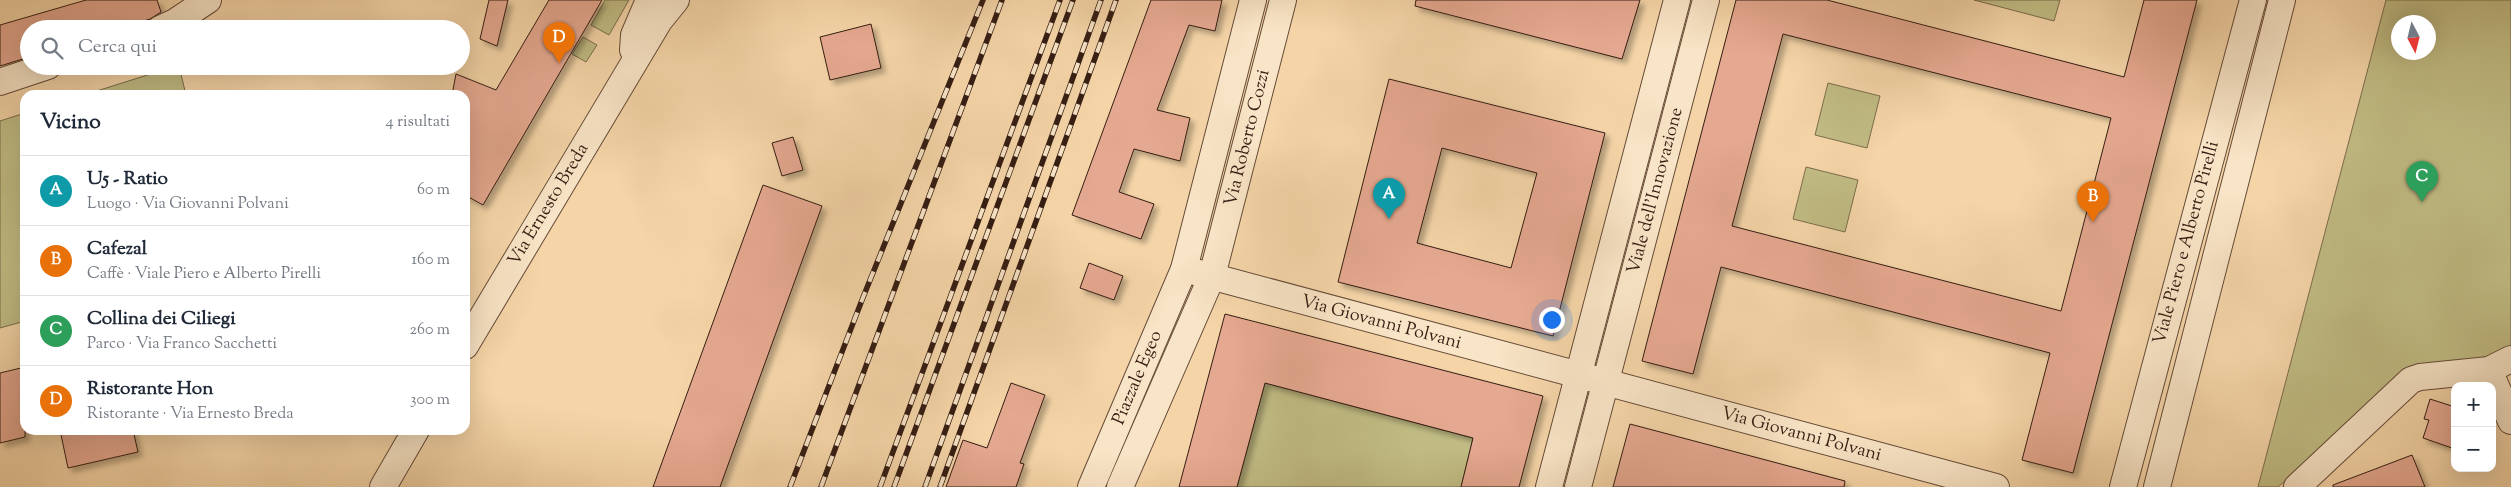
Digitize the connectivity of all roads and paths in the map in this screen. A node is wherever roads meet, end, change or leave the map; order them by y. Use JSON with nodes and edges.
{"nodes":[{"id":1,"x":208,"y":0,"type":"edge"},
{"id":2,"x":649,"y":0,"type":"edge"},
{"id":3,"x":676,"y":0,"type":"edge"},
{"id":4,"x":1253,"y":0,"type":"edge"},
{"id":5,"x":1283,"y":0,"type":"edge"},
{"id":6,"x":1677,"y":0,"type":"edge"},
{"id":7,"x":1706,"y":0,"type":"edge"},
{"id":8,"x":2252,"y":0,"type":"edge"},
{"id":9,"x":2282,"y":0,"type":"edge"},
{"id":10,"x":178,"y":20,"type":"edge"},
{"id":11,"x":634,"y":65,"type":"junction"},
{"id":12,"x":21,"y":75,"type":"edge"},
{"id":13,"x":0,"y":82,"type":"edge"},
{"id":14,"x":1184,"y":269,"type":"junction"},
{"id":15,"x":1212,"y":276,"type":"junction"},
{"id":16,"x":470,"y":338,"type":"edge"},
{"id":17,"x":2500,"y":364,"type":"edge"},
{"id":18,"x":1578,"y":376,"type":"junction"},
{"id":19,"x":1605,"y":383,"type":"junction"},
{"id":20,"x":2511,"y":421,"type":"edge"},
{"id":21,"x":413,"y":435,"type":"edge"},
{"id":22,"x":383,"y":487,"type":"edge"},
{"id":23,"x":1091,"y":487,"type":"edge"},
{"id":24,"x":1120,"y":487,"type":"edge"},
{"id":25,"x":1549,"y":487,"type":"edge"},
{"id":26,"x":1578,"y":487,"type":"edge"},
{"id":27,"x":1996,"y":487,"type":"edge"},
{"id":28,"x":2124,"y":487,"type":"edge"},
{"id":29,"x":2156,"y":487,"type":"edge"},
{"id":30,"x":2297,"y":487,"type":"edge"}],
"edges":[{"from":1,"to":10,"type":"street"},
{"from":2,"to":11,"type":"street"},
{"from":3,"to":11,"type":"street","name":"Via Ernesto Breda"},
{"from":4,"to":14,"type":"street","name":"Via Roberto Cozzi"},
{"from":5,"to":15,"type":"street","name":"Via Roberto Cozzi"},
{"from":6,"to":18,"type":"street","name":"Viale dell'Innovazione"},
{"from":7,"to":19,"type":"street","name":"Viale dell'Innovazione"},
{"from":8,"to":28,"type":"street","name":"Viale Piero e Alberto Pirelli"},
{"from":9,"to":29,"type":"street","name":"Viale Piero e Alberto Pirelli"},
{"from":11,"to":16,"type":"street","name":"Via Ernesto Breda"},
{"from":12,"to":13,"type":"street"},
{"from":14,"to":15,"type":"street","name":"Via Giovanni Polvani"},
{"from":14,"to":23,"type":"street","name":"Piazzale Egeo"},
{"from":15,"to":18,"type":"street","name":"Via Giovanni Polvani"},
{"from":15,"to":24,"type":"street","name":"Piazzale Egeo"},
{"from":17,"to":20,"type":"street"},
{"from":17,"to":30,"type":"street"},
{"from":18,"to":19,"type":"street"},
{"from":18,"to":25,"type":"street","name":"Viale dell'Innovazione"},
{"from":19,"to":26,"type":"street","name":"Viale dell'Innovazione"},
{"from":19,"to":27,"type":"street","name":"Via Giovanni Polvani"},
{"from":21,"to":22,"type":"street"}]}
